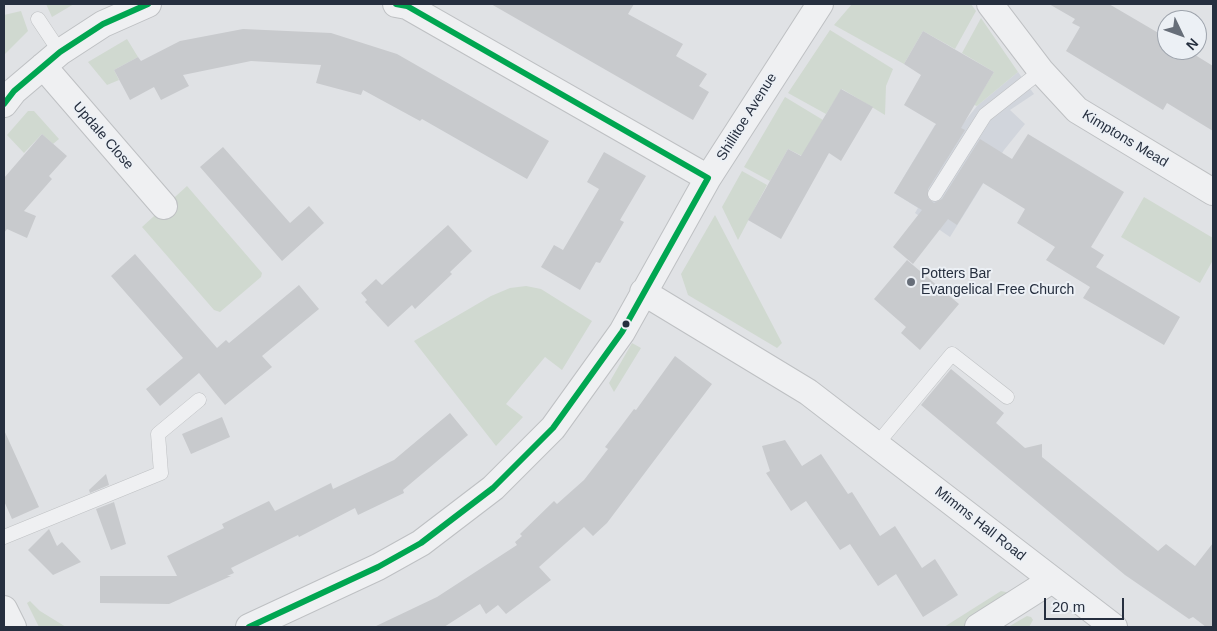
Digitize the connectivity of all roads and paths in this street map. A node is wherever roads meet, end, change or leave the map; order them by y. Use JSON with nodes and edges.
{"nodes":[{"id":1,"x":148,"y":4,"type":"edge"},
{"id":2,"x":396,"y":4,"type":"edge"},
{"id":3,"x":820,"y":4,"type":"edge"},
{"id":4,"x":990,"y":4,"type":"edge"},
{"id":5,"x":38,"y":19,"type":"dead end"},
{"id":6,"x":51,"y":59,"type":"junction"},
{"id":7,"x":1040,"y":71,"type":"junction"},
{"id":8,"x":4,"y":104,"type":"edge"},
{"id":9,"x":708,"y":178,"type":"junction"},
{"id":10,"x":1213,"y":192,"type":"edge"},
{"id":11,"x":935,"y":194,"type":"dead end"},
{"id":12,"x":164,"y":206,"type":"dead end"},
{"id":13,"x":643,"y":292,"type":"junction"},
{"id":14,"x":1006,"y":397,"type":"dead end"},
{"id":15,"x":199,"y":400,"type":"dead end"},
{"id":16,"x":876,"y":444,"type":"junction"},
{"id":17,"x":4,"y":537,"type":"edge"},
{"id":18,"x":1052,"y":580,"type":"junction"},
{"id":19,"x":4,"y":609,"type":"edge"},
{"id":20,"x":13,"y":627,"type":"edge"},
{"id":21,"x":249,"y":627,"type":"edge"},
{"id":22,"x":978,"y":627,"type":"edge"},
{"id":23,"x":1114,"y":627,"type":"edge"}],
"edges":[{"from":1,"to":6,"type":"street"},
{"from":2,"to":9,"type":"street"},
{"from":3,"to":9,"type":"street","name":"Shillitoe Avenue"},
{"from":4,"to":7,"type":"street","name":"Kimptons Mead"},
{"from":5,"to":6,"type":"lane"},
{"from":6,"to":8,"type":"street"},
{"from":6,"to":12,"type":"street","name":"Updale Close"},
{"from":7,"to":10,"type":"street","name":"Kimptons Mead"},
{"from":7,"to":11,"type":"lane"},
{"from":9,"to":13,"type":"street","name":"Shillitoe Avenue"},
{"from":13,"to":16,"type":"street","name":"Mimms Hall Road"},
{"from":13,"to":21,"type":"street","name":"Shillitoe Avenue"},
{"from":14,"to":16,"type":"lane"},
{"from":15,"to":17,"type":"lane"},
{"from":16,"to":18,"type":"street","name":"Mimms Hall Road"},
{"from":18,"to":22,"type":"street"},
{"from":18,"to":23,"type":"street","name":"Mimms Hall Road"},
{"from":19,"to":20,"type":"street"}]}
